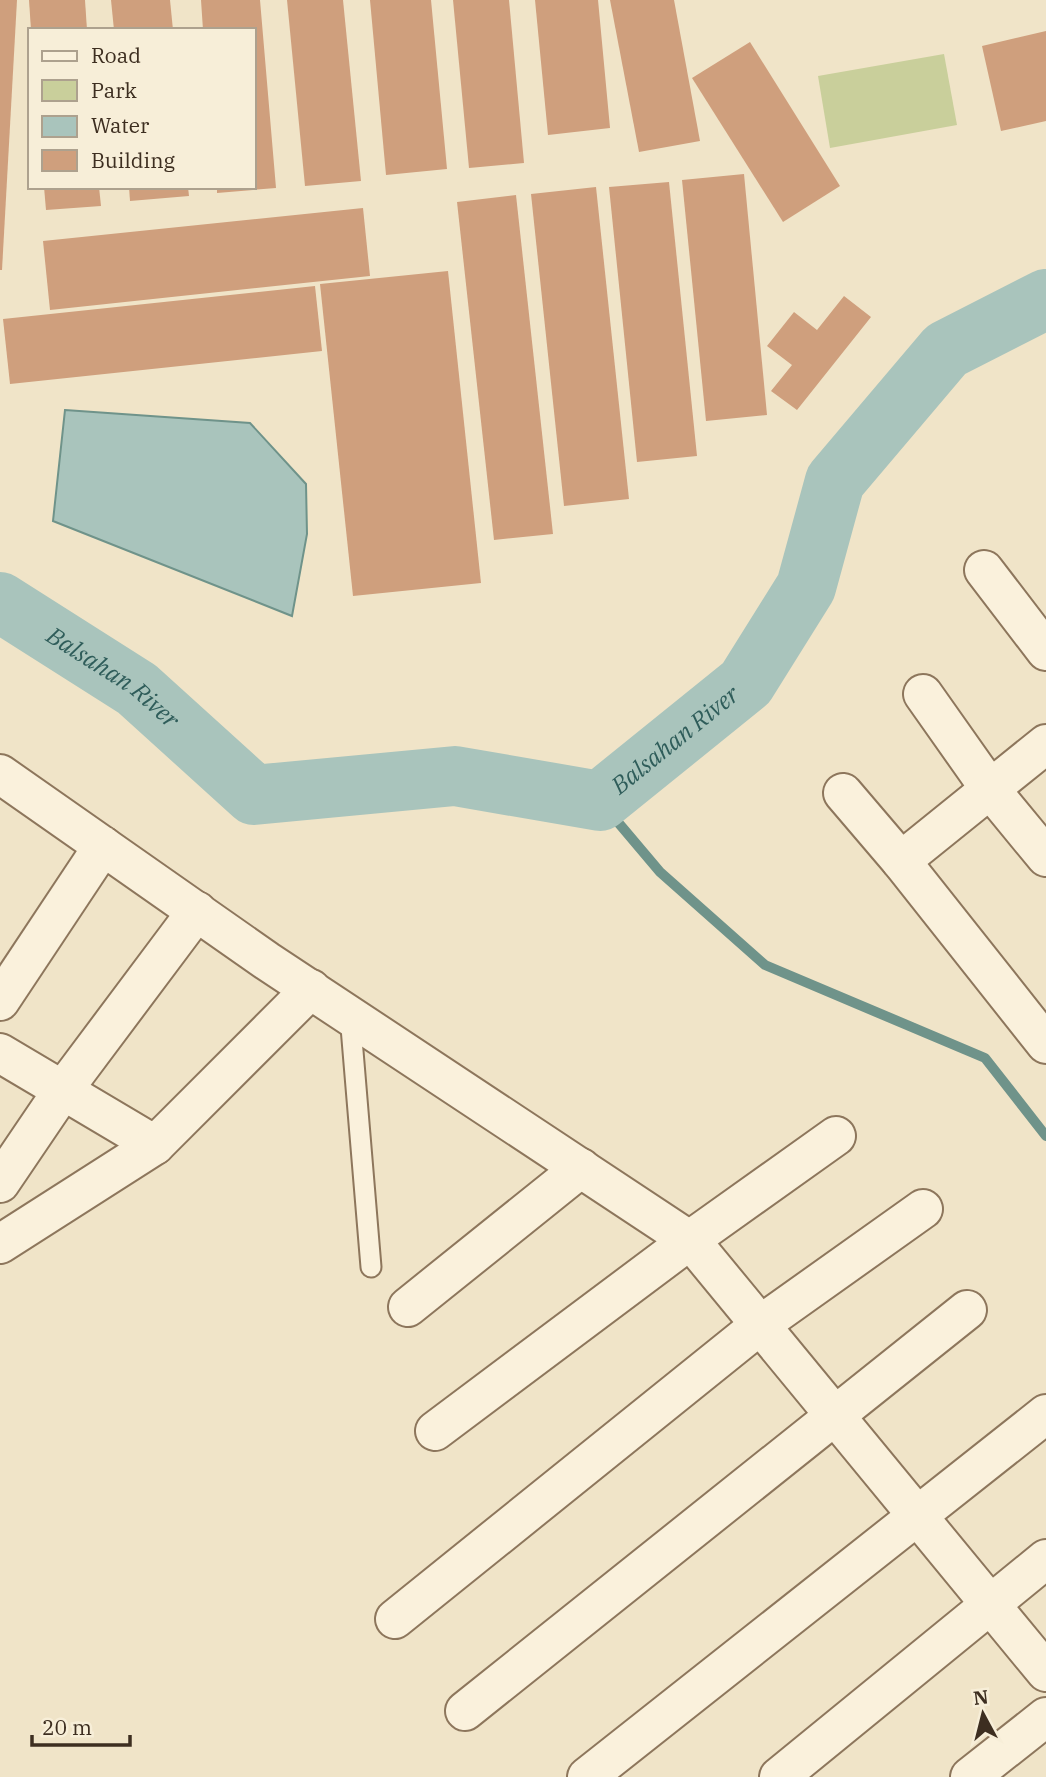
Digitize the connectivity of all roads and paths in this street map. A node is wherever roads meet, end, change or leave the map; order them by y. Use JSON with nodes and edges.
{"nodes":[{"id":1,"x":984,"y":570,"type":"dead end"},
{"id":2,"x":1046,"y":651,"type":"edge"},
{"id":3,"x":923,"y":694,"type":"dead end"},
{"id":4,"x":1046,"y":744,"type":"edge"},
{"id":5,"x":1,"y":778,"type":"edge"},
{"id":6,"x":989,"y":789,"type":"junction"},
{"id":7,"x":843,"y":793,"type":"dead end"},
{"id":8,"x":103,"y":846,"type":"junction"},
{"id":9,"x":1046,"y":857,"type":"edge"},
{"id":10,"x":901,"y":862,"type":"junction"},
{"id":11,"x":197,"y":911,"type":"junction"},
{"id":12,"x":311,"y":989,"type":"junction"},
{"id":13,"x":0,"y":1001,"type":"edge"},
{"id":14,"x":350,"y":1015,"type":"junction"},
{"id":15,"x":1046,"y":1044,"type":"edge"},
{"id":16,"x":0,"y":1053,"type":"edge"},
{"id":17,"x":63,"y":1090,"type":"junction"},
{"id":18,"x":836,"y":1136,"type":"dead end"},
{"id":19,"x":155,"y":1145,"type":"junction"},
{"id":20,"x":581,"y":1168,"type":"junction"},
{"id":21,"x":0,"y":1183,"type":"edge"},
{"id":22,"x":923,"y":1209,"type":"dead end"},
{"id":23,"x":690,"y":1240,"type":"junction"},
{"id":24,"x":0,"y":1244,"type":"edge"},
{"id":25,"x":372,"y":1267,"type":"dead end"},
{"id":26,"x":408,"y":1307,"type":"dead end"},
{"id":27,"x":967,"y":1310,"type":"dead end"},
{"id":28,"x":760,"y":1325,"type":"junction"},
{"id":29,"x":1046,"y":1413,"type":"edge"},
{"id":30,"x":835,"y":1415,"type":"junction"},
{"id":31,"x":435,"y":1431,"type":"dead end"},
{"id":32,"x":916,"y":1515,"type":"junction"},
{"id":33,"x":1046,"y":1559,"type":"edge"},
{"id":34,"x":989,"y":1603,"type":"junction"},
{"id":35,"x":395,"y":1619,"type":"dead end"},
{"id":36,"x":1046,"y":1672,"type":"edge"},
{"id":37,"x":464,"y":1711,"type":"dead end"},
{"id":38,"x":1046,"y":1717,"type":"edge"},
{"id":39,"x":587,"y":1777,"type":"edge"},
{"id":40,"x":779,"y":1777,"type":"edge"},
{"id":41,"x":970,"y":1777,"type":"edge"}],
"edges":[{"from":1,"to":2,"type":"street"},
{"from":3,"to":6,"type":"street"},
{"from":4,"to":6,"type":"street"},
{"from":5,"to":8,"type":"street"},
{"from":6,"to":9,"type":"street"},
{"from":6,"to":10,"type":"street"},
{"from":7,"to":10,"type":"street"},
{"from":8,"to":11,"type":"street"},
{"from":8,"to":13,"type":"street"},
{"from":10,"to":15,"type":"street"},
{"from":11,"to":12,"type":"street"},
{"from":11,"to":17,"type":"street"},
{"from":12,"to":14,"type":"street"},
{"from":12,"to":19,"type":"street"},
{"from":14,"to":20,"type":"street"},
{"from":14,"to":25,"type":"lane"},
{"from":16,"to":17,"type":"street"},
{"from":17,"to":19,"type":"street"},
{"from":17,"to":21,"type":"street"},
{"from":18,"to":23,"type":"street"},
{"from":19,"to":24,"type":"street"},
{"from":20,"to":23,"type":"street"},
{"from":20,"to":26,"type":"street"},
{"from":22,"to":28,"type":"street"},
{"from":23,"to":28,"type":"street"},
{"from":23,"to":31,"type":"street"},
{"from":27,"to":30,"type":"street"},
{"from":28,"to":30,"type":"street"},
{"from":28,"to":35,"type":"street"},
{"from":29,"to":32,"type":"street"},
{"from":30,"to":32,"type":"street"},
{"from":30,"to":37,"type":"street"},
{"from":32,"to":34,"type":"street"},
{"from":32,"to":39,"type":"street"},
{"from":33,"to":34,"type":"street"},
{"from":34,"to":36,"type":"street"},
{"from":34,"to":40,"type":"street"},
{"from":38,"to":41,"type":"street"}]}
